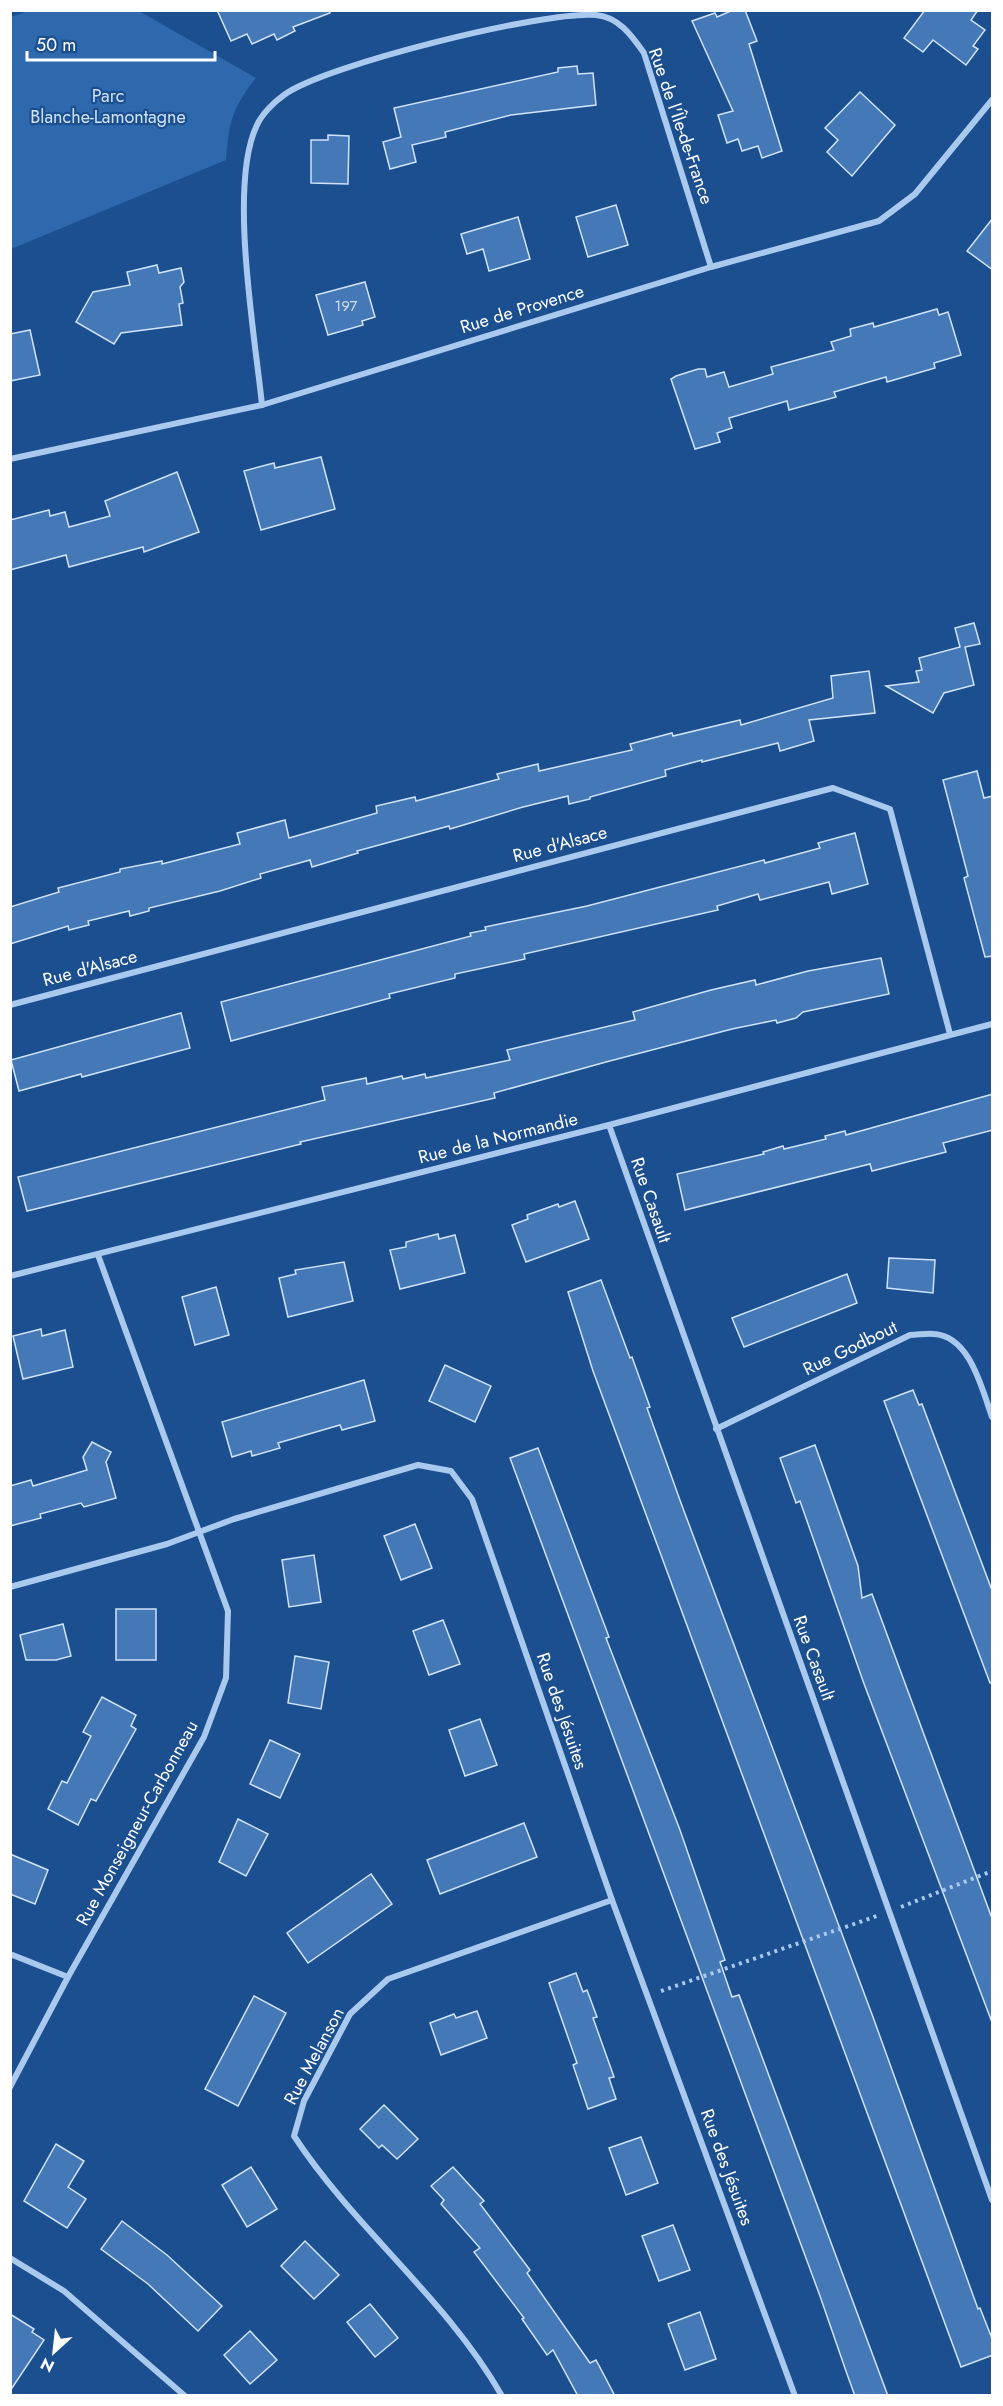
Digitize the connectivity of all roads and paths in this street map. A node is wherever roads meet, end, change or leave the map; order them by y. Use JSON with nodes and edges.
{"nodes":[{"id":1,"x":993,"y":100,"type":"edge"},
{"id":2,"x":711,"y":267,"type":"junction"},
{"id":3,"x":262,"y":405,"type":"junction"},
{"id":4,"x":10,"y":459,"type":"edge"},
{"id":5,"x":10,"y":1005,"type":"edge"},
{"id":6,"x":993,"y":1024,"type":"edge"},
{"id":7,"x":950,"y":1034,"type":"junction"},
{"id":8,"x":609,"y":1125,"type":"junction"},
{"id":9,"x":98,"y":1255,"type":"junction"},
{"id":10,"x":10,"y":1276,"type":"edge"},
{"id":11,"x":993,"y":1417,"type":"edge"},
{"id":12,"x":716,"y":1429,"type":"junction"},
{"id":13,"x":200,"y":1534,"type":"junction"},
{"id":14,"x":10,"y":1587,"type":"edge"},
{"id":15,"x":993,"y":1871,"type":"edge"},
{"id":16,"x":612,"y":1900,"type":"junction"},
{"id":17,"x":889,"y":1911,"type":"junction"},
{"id":18,"x":10,"y":1954,"type":"edge"},
{"id":19,"x":68,"y":1977,"type":"junction"},
{"id":20,"x":648,"y":1996,"type":"junction"},
{"id":21,"x":10,"y":2087,"type":"edge"},
{"id":22,"x":993,"y":2200,"type":"edge"},
{"id":23,"x":10,"y":2258,"type":"edge"},
{"id":24,"x":185,"y":2396,"type":"edge"},
{"id":25,"x":502,"y":2396,"type":"edge"},
{"id":26,"x":795,"y":2396,"type":"edge"}],
"edges":[{"from":1,"to":2,"type":"street","name":"Rue de Provence"},
{"from":2,"to":3,"type":"street","name":"Rue de Provence"},
{"from":2,"to":3,"type":"street","name":"Rue de l'Île-de-France"},
{"from":3,"to":4,"type":"street","name":"Rue de Provence"},
{"from":5,"to":7,"type":"street","name":"Rue d'Alsace"},
{"from":6,"to":7,"type":"street","name":"Rue de la Normandie"},
{"from":7,"to":8,"type":"street","name":"Rue de la Normandie"},
{"from":8,"to":9,"type":"street","name":"Rue de la Normandie"},
{"from":8,"to":12,"type":"street","name":"Rue Casault"},
{"from":9,"to":10,"type":"street","name":"Rue de la Normandie"},
{"from":9,"to":13,"type":"street","name":"Rue Monseigneur-Carbonneau"},
{"from":11,"to":12,"type":"street","name":"Rue Godbout"},
{"from":12,"to":17,"type":"street","name":"Rue Casault"},
{"from":13,"to":14,"type":"street","name":"Rue des Jésuites"},
{"from":13,"to":16,"type":"street","name":"Rue des Jésuites"},
{"from":13,"to":19,"type":"street","name":"Rue Monseigneur-Carbonneau"},
{"from":15,"to":17,"type":"path"},
{"from":16,"to":20,"type":"street","name":"Rue des Jésuites"},
{"from":16,"to":25,"type":"street","name":"Rue Melanson"},
{"from":17,"to":20,"type":"path"},
{"from":17,"to":22,"type":"street","name":"Rue Casault"},
{"from":18,"to":19,"type":"street"},
{"from":19,"to":21,"type":"street","name":"Rue Monseigneur-Carbonneau"},
{"from":20,"to":26,"type":"street","name":"Rue des Jésuites"},
{"from":23,"to":24,"type":"street"}]}
